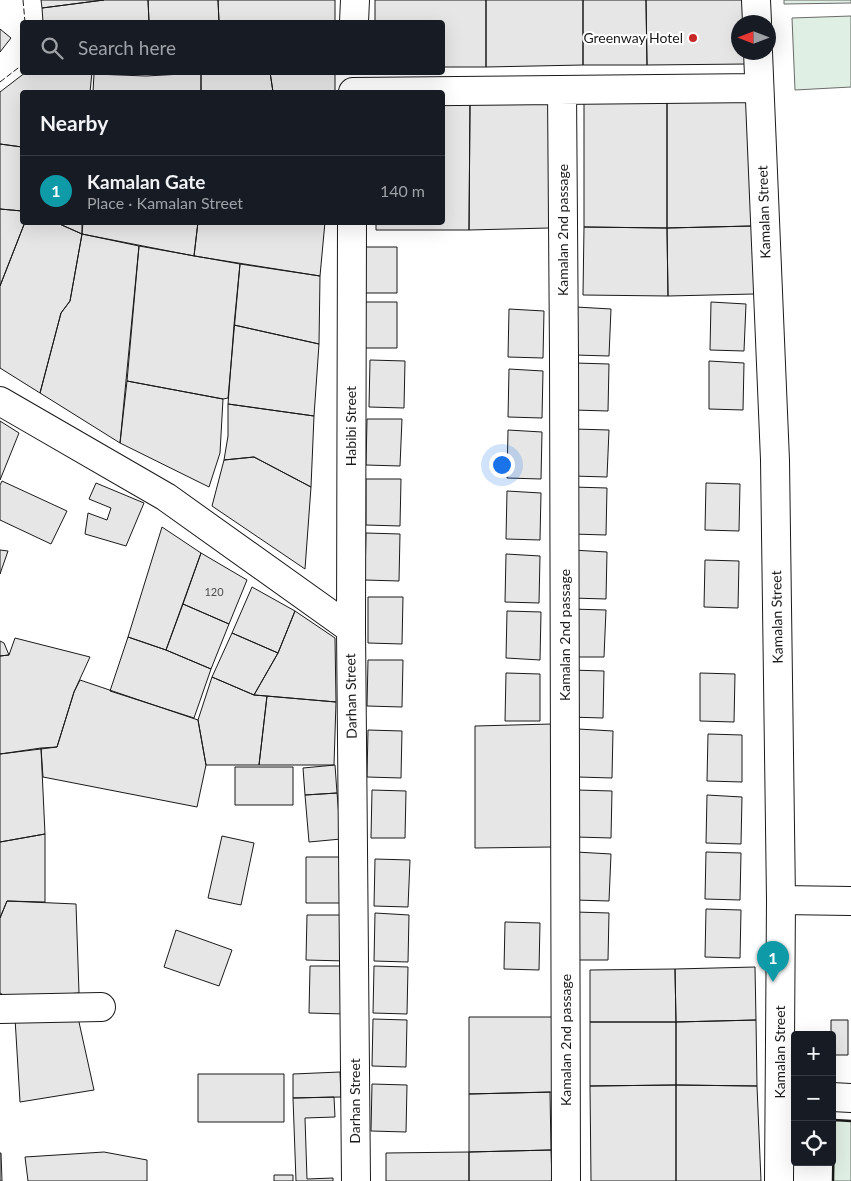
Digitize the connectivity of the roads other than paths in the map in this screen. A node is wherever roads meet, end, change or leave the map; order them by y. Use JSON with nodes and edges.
{"nodes":[{"id":1,"x":355,"y":0,"type":"edge"},
{"id":2,"x":756,"y":0,"type":"edge"},
{"id":3,"x":757,"y":15,"type":"edge"},
{"id":4,"x":354,"y":20,"type":"edge"},
{"id":5,"x":758,"y":60,"type":"edge"},
{"id":6,"x":353,"y":86,"type":"edge"},
{"id":7,"x":759,"y":88,"type":"junction"},
{"id":8,"x":562,"y":90,"type":"junction"},
{"id":9,"x":352,"y":225,"type":"edge"},
{"id":10,"x":0,"y":401,"type":"edge"},
{"id":11,"x":351,"y":629,"type":"junction"},
{"id":12,"x":781,"y":900,"type":"junction"},
{"id":13,"x":851,"y":901,"type":"edge"},
{"id":14,"x":101,"y":1007,"type":"dead end"},
{"id":15,"x":0,"y":1009,"type":"edge"},
{"id":16,"x":787,"y":1096,"type":"edge"},
{"id":17,"x":836,"y":1097,"type":"edge"},
{"id":18,"x":851,"y":1098,"type":"edge"},
{"id":19,"x":356,"y":1181,"type":"edge"},
{"id":20,"x":566,"y":1181,"type":"edge"},
{"id":21,"x":779,"y":1181,"type":"edge"}],
"edges":[{"from":1,"to":4,"type":"street"},
{"from":2,"to":3,"type":"street"},
{"from":5,"to":7,"type":"street","name":"Kamalan Street"},
{"from":6,"to":8,"type":"street"},
{"from":7,"to":8,"type":"street"},
{"from":7,"to":12,"type":"street","name":"Kamalan Street"},
{"from":8,"to":20,"type":"street","name":"Kamalan 2nd passage"},
{"from":9,"to":11,"type":"street","name":"Habibi Street"},
{"from":10,"to":11,"type":"street"},
{"from":11,"to":19,"type":"street","name":"Darhan Street"},
{"from":12,"to":13,"type":"street"},
{"from":12,"to":16,"type":"street","name":"Kamalan Street"},
{"from":14,"to":15,"type":"street"},
{"from":16,"to":21,"type":"street","name":"Kamalan Street"},
{"from":17,"to":18,"type":"street"}]}
